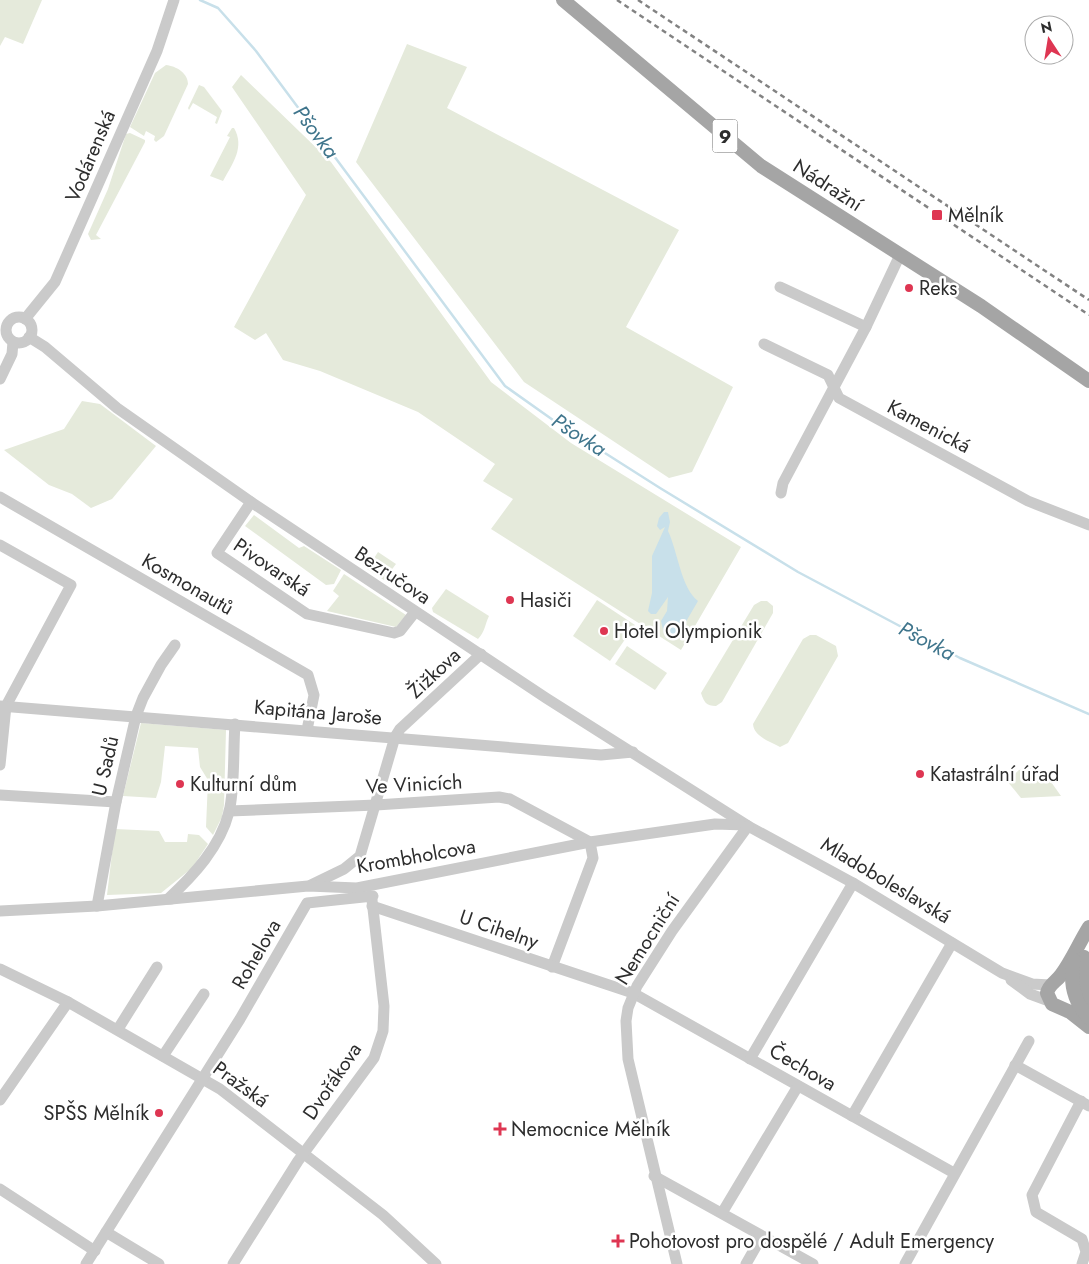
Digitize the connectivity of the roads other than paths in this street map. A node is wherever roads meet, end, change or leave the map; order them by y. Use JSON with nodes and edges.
{"nodes":[{"id":1,"x":174,"y":0,"type":"edge"},
{"id":2,"x":563,"y":0,"type":"edge"},
{"id":3,"x":900,"y":255,"type":"junction"},
{"id":4,"x":780,"y":287,"type":"dead end"},
{"id":5,"x":25,"y":319,"type":"junction"},
{"id":6,"x":4,"y":320,"type":"edge"},
{"id":7,"x":866,"y":327,"type":"junction"},
{"id":8,"x":30,"y":338,"type":"junction"},
{"id":9,"x":13,"y":342,"type":"junction"},
{"id":10,"x":764,"y":344,"type":"dead end"},
{"id":11,"x":3,"y":364,"type":"edge"},
{"id":12,"x":0,"y":379,"type":"edge"},
{"id":13,"x":1089,"y":381,"type":"edge"},
{"id":14,"x":833,"y":386,"type":"junction"},
{"id":15,"x":781,"y":493,"type":"dead end"},
{"id":16,"x":0,"y":497,"type":"edge"},
{"id":17,"x":251,"y":502,"type":"junction"},
{"id":18,"x":1089,"y":525,"type":"edge"},
{"id":19,"x":0,"y":545,"type":"edge"},
{"id":20,"x":414,"y":612,"type":"junction"},
{"id":21,"x":175,"y":645,"type":"dead end"},
{"id":22,"x":481,"y":654,"type":"junction"},
{"id":23,"x":3,"y":706,"type":"edge"},
{"id":24,"x":136,"y":716,"type":"junction"},
{"id":25,"x":235,"y":724,"type":"junction"},
{"id":26,"x":307,"y":730,"type":"junction"},
{"id":27,"x":395,"y":737,"type":"junction"},
{"id":28,"x":633,"y":752,"type":"junction"},
{"id":29,"x":0,"y":765,"type":"edge"},
{"id":30,"x":0,"y":795,"type":"edge"},
{"id":31,"x":116,"y":802,"type":"junction"},
{"id":32,"x":376,"y":806,"type":"junction"},
{"id":33,"x":229,"y":811,"type":"junction"},
{"id":34,"x":748,"y":826,"type":"junction"},
{"id":35,"x":590,"y":842,"type":"junction"},
{"id":36,"x":853,"y":883,"type":"junction"},
{"id":37,"x":308,"y":886,"type":"junction"},
{"id":38,"x":372,"y":896,"type":"junction"},
{"id":39,"x":171,"y":899,"type":"junction"},
{"id":40,"x":97,"y":906,"type":"junction"},
{"id":41,"x":0,"y":911,"type":"edge"},
{"id":42,"x":1089,"y":927,"type":"edge"},
{"id":43,"x":952,"y":943,"type":"junction"},
{"id":44,"x":1089,"y":944,"type":"edge"},
{"id":45,"x":1076,"y":952,"type":"junction"},
{"id":46,"x":157,"y":967,"type":"dead end"},
{"id":47,"x":552,"y":967,"type":"junction"},
{"id":48,"x":0,"y":968,"type":"edge"},
{"id":49,"x":1002,"y":973,"type":"junction"},
{"id":50,"x":1051,"y":984,"type":"junction"},
{"id":51,"x":1072,"y":991,"type":"junction"},
{"id":52,"x":633,"y":993,"type":"junction"},
{"id":53,"x":204,"y":994,"type":"dead end"},
{"id":54,"x":68,"y":1002,"type":"junction"},
{"id":55,"x":1089,"y":1002,"type":"edge"},
{"id":56,"x":1054,"y":1004,"type":"junction"},
{"id":57,"x":1089,"y":1018,"type":"edge"},
{"id":58,"x":1089,"y":1027,"type":"edge"},
{"id":59,"x":118,"y":1030,"type":"junction"},
{"id":60,"x":1029,"y":1041,"type":"dead end"},
{"id":61,"x":163,"y":1056,"type":"junction"},
{"id":62,"x":750,"y":1059,"type":"junction"},
{"id":63,"x":1015,"y":1065,"type":"junction"},
{"id":64,"x":202,"y":1078,"type":"junction"},
{"id":65,"x":798,"y":1086,"type":"junction"},
{"id":66,"x":0,"y":1100,"type":"edge"},
{"id":67,"x":1085,"y":1103,"type":"edge"},
{"id":68,"x":852,"y":1116,"type":"junction"},
{"id":69,"x":303,"y":1154,"type":"junction"},
{"id":70,"x":954,"y":1174,"type":"junction"},
{"id":71,"x":654,"y":1176,"type":"junction"},
{"id":72,"x":0,"y":1189,"type":"edge"},
{"id":73,"x":722,"y":1213,"type":"junction"},
{"id":74,"x":106,"y":1232,"type":"junction"},
{"id":75,"x":762,"y":1236,"type":"junction"},
{"id":76,"x":94,"y":1251,"type":"junction"},
{"id":77,"x":86,"y":1264,"type":"edge"},
{"id":78,"x":159,"y":1264,"type":"edge"},
{"id":79,"x":233,"y":1264,"type":"edge"},
{"id":80,"x":436,"y":1264,"type":"edge"},
{"id":81,"x":676,"y":1264,"type":"edge"},
{"id":82,"x":746,"y":1264,"type":"edge"},
{"id":83,"x":814,"y":1264,"type":"edge"},
{"id":84,"x":905,"y":1264,"type":"edge"},
{"id":85,"x":1082,"y":1264,"type":"edge"}],
"edges":[{"from":1,"to":5,"type":"street","name":"Vodárenská"},
{"from":2,"to":3,"type":"main road","name":"Nádražní","number":"9"},
{"from":3,"to":7,"type":"street"},
{"from":3,"to":13,"type":"main road","name":"Nádražní","number":"9"},
{"from":4,"to":7,"type":"street"},
{"from":5,"to":6,"type":"street"},
{"from":5,"to":8,"type":"street"},
{"from":6,"to":9,"type":"street"},
{"from":7,"to":14,"type":"street"},
{"from":8,"to":9,"type":"street"},
{"from":8,"to":17,"type":"street","name":"Bezručova"},
{"from":9,"to":11,"type":"street"},
{"from":10,"to":14,"type":"street","name":"Kamenická"},
{"from":11,"to":12,"type":"street"},
{"from":14,"to":15,"type":"street"},
{"from":14,"to":18,"type":"street","name":"Kamenická"},
{"from":16,"to":26,"type":"street","name":"Kosmonautů"},
{"from":17,"to":20,"type":"street","name":"Bezručova"},
{"from":17,"to":20,"type":"street","name":"Pivovarská"},
{"from":19,"to":23,"type":"street"},
{"from":20,"to":22,"type":"street","name":"Bezručova"},
{"from":21,"to":24,"type":"street","name":"U Sadů"},
{"from":22,"to":27,"type":"street","name":"Žižkova"},
{"from":22,"to":28,"type":"street","name":"Bezručova"},
{"from":23,"to":24,"type":"street","name":"Kapitána Jaroše"},
{"from":23,"to":29,"type":"street"},
{"from":24,"to":25,"type":"street","name":"Kapitána Jaroše"},
{"from":24,"to":31,"type":"street","name":"U Sadů"},
{"from":25,"to":26,"type":"street","name":"Kapitána Jaroše"},
{"from":25,"to":33,"type":"street"},
{"from":26,"to":27,"type":"street","name":"Kapitána Jaroše"},
{"from":27,"to":28,"type":"street","name":"Kapitána Jaroše"},
{"from":27,"to":32,"type":"street","name":"Žižkova"},
{"from":28,"to":34,"type":"street","name":"Bezručova"},
{"from":30,"to":31,"type":"street"},
{"from":31,"to":40,"type":"street","name":"U Sadů"},
{"from":32,"to":33,"type":"street","name":"Ve Vinicích"},
{"from":32,"to":35,"type":"street","name":"Ve Vinicích"},
{"from":32,"to":37,"type":"street","name":"Žižkova"},
{"from":33,"to":39,"type":"street"},
{"from":34,"to":35,"type":"street","name":"Krombholcova"},
{"from":34,"to":36,"type":"street","name":"Mladoboleslavská"},
{"from":34,"to":52,"type":"street","name":"Nemocniční"},
{"from":35,"to":38,"type":"street","name":"Krombholcova"},
{"from":35,"to":47,"type":"street"},
{"from":36,"to":43,"type":"street","name":"Mladoboleslavská"},
{"from":36,"to":62,"type":"street"},
{"from":37,"to":38,"type":"street","name":"Krombholcova"},
{"from":37,"to":39,"type":"street","name":"Krombholcova"},
{"from":38,"to":47,"type":"street","name":"U Cihelny"},
{"from":38,"to":64,"type":"street","name":"Rohelova"},
{"from":38,"to":69,"type":"street","name":"Dvořákova"},
{"from":39,"to":40,"type":"street","name":"Krombholcova"},
{"from":40,"to":41,"type":"street","name":"Krombholcova"},
{"from":42,"to":45,"type":"main road"},
{"from":43,"to":49,"type":"street","name":"Mladoboleslavská"},
{"from":43,"to":68,"type":"street"},
{"from":44,"to":55,"type":"main road"},
{"from":45,"to":50,"type":"main road"},
{"from":45,"to":51,"type":"main road"},
{"from":46,"to":59,"type":"street"},
{"from":47,"to":52,"type":"street","name":"U Cihelny"},
{"from":48,"to":54,"type":"street","name":"Pražská"},
{"from":49,"to":50,"type":"street","name":"Mladoboleslavská"},
{"from":49,"to":56,"type":"street","name":"Mladoboleslavská"},
{"from":50,"to":51,"type":"main road","name":"Mladoboleslavská"},
{"from":50,"to":56,"type":"main road"},
{"from":51,"to":56,"type":"main road"},
{"from":51,"to":57,"type":"main road"},
{"from":52,"to":62,"type":"street","name":"Čechova"},
{"from":52,"to":71,"type":"street","name":"Nemocniční"},
{"from":53,"to":61,"type":"street"},
{"from":54,"to":59,"type":"street","name":"Pražská"},
{"from":54,"to":66,"type":"street"},
{"from":56,"to":58,"type":"main road","name":"Mladoboleslavská"},
{"from":59,"to":61,"type":"street","name":"Pražská"},
{"from":60,"to":63,"type":"street"},
{"from":61,"to":64,"type":"street","name":"Pražská"},
{"from":62,"to":65,"type":"street","name":"Čechova"},
{"from":63,"to":67,"type":"street"},
{"from":63,"to":70,"type":"street"},
{"from":64,"to":69,"type":"street","name":"Pražská"},
{"from":64,"to":74,"type":"street"},
{"from":65,"to":68,"type":"street","name":"Čechova"},
{"from":65,"to":73,"type":"street"},
{"from":67,"to":85,"type":"street"},
{"from":68,"to":70,"type":"street","name":"Čechova"},
{"from":69,"to":79,"type":"street","name":"Dvořákova"},
{"from":69,"to":80,"type":"street","name":"Pražská"},
{"from":70,"to":84,"type":"street"},
{"from":71,"to":73,"type":"street"},
{"from":71,"to":81,"type":"street","name":"Nemocniční"},
{"from":72,"to":76,"type":"street"},
{"from":73,"to":75,"type":"street"},
{"from":74,"to":76,"type":"street"},
{"from":74,"to":78,"type":"street"},
{"from":75,"to":82,"type":"street"},
{"from":75,"to":83,"type":"street"},
{"from":76,"to":77,"type":"street"}]}
